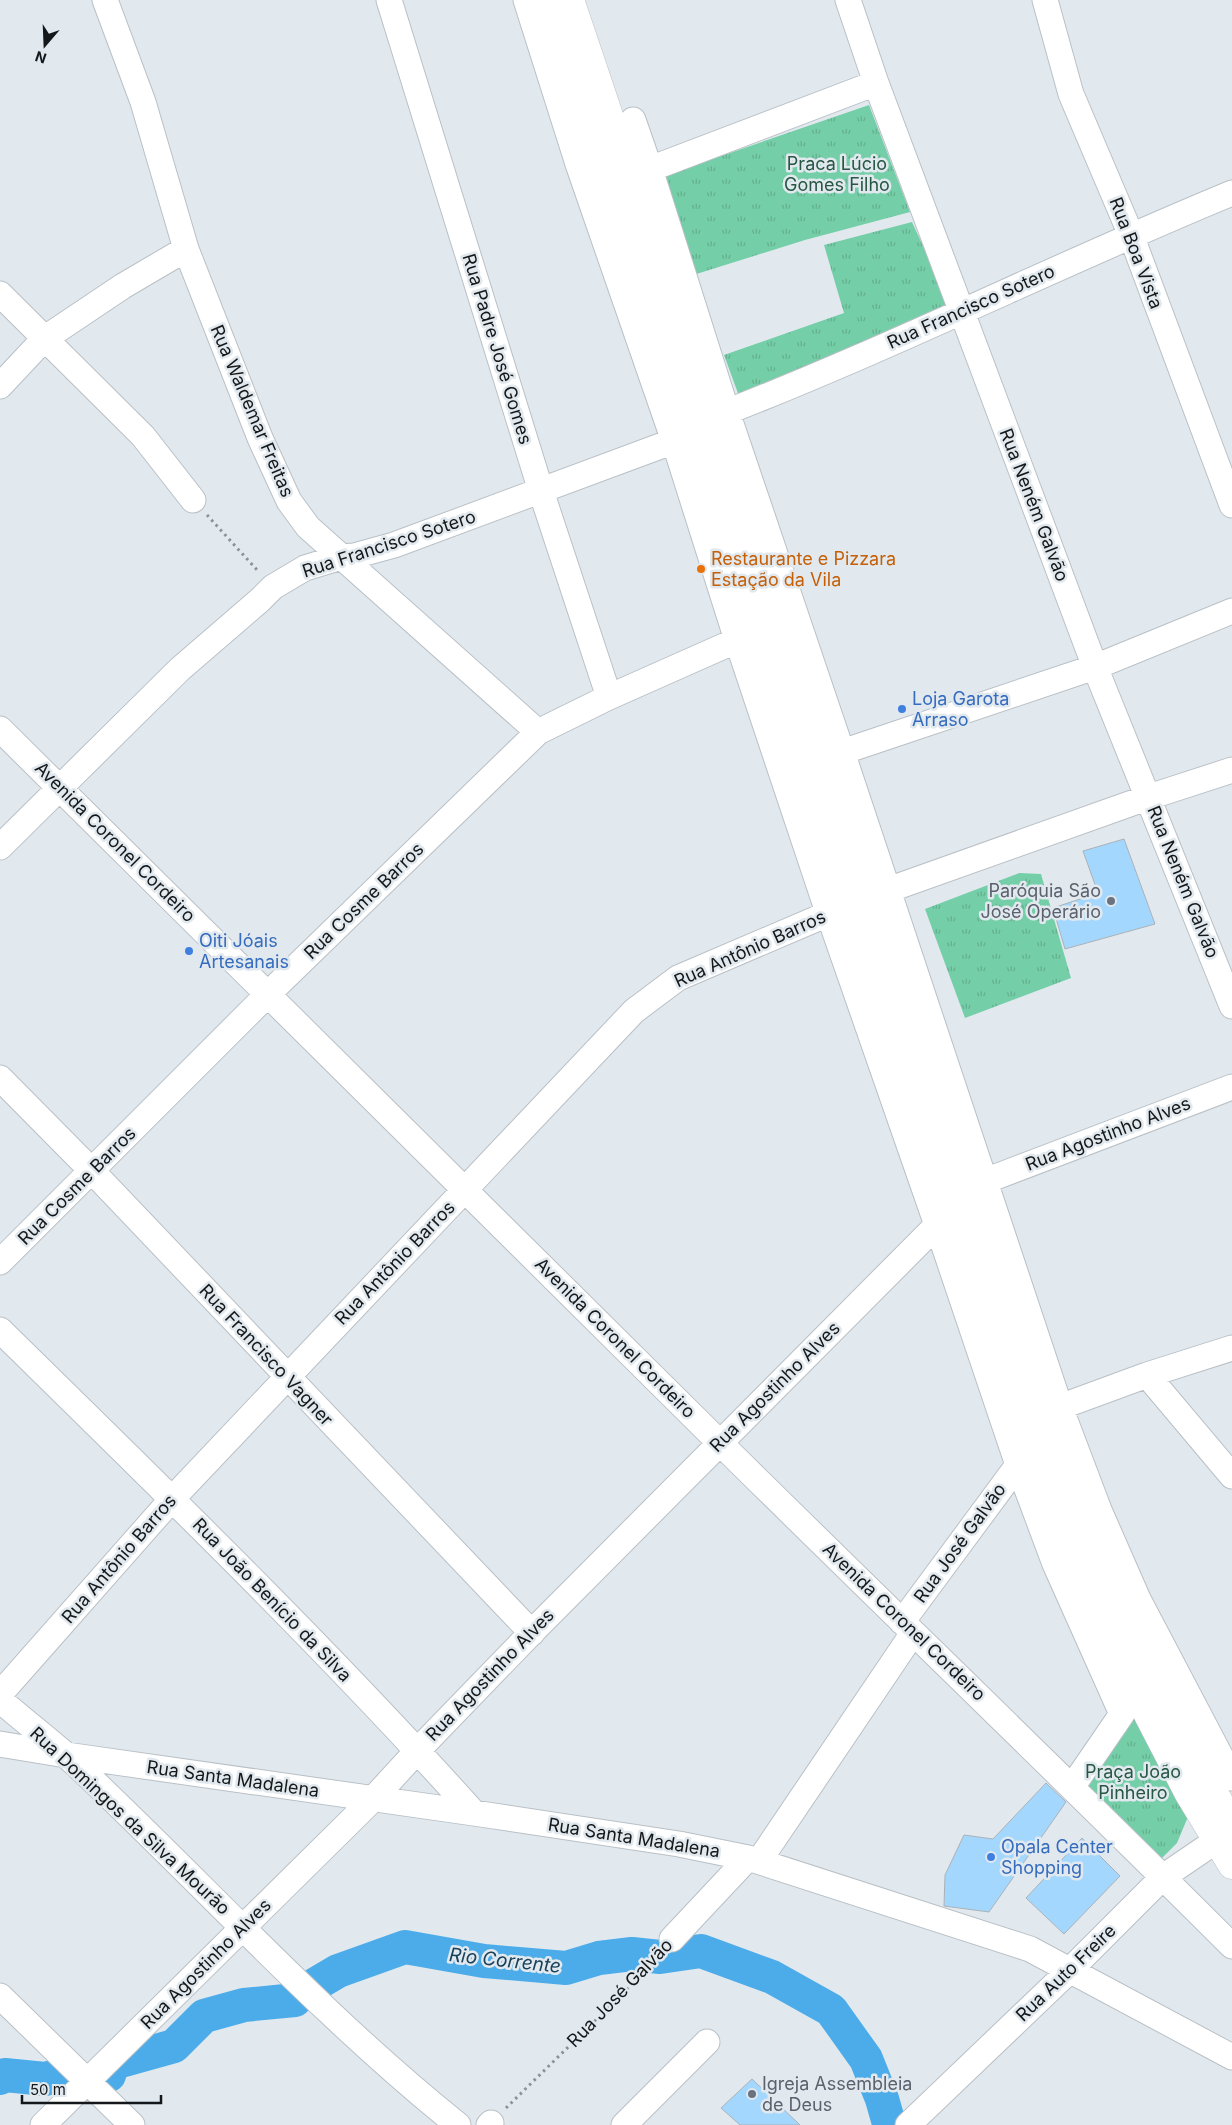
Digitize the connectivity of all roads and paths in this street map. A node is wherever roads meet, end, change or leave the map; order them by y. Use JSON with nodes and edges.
{"nodes":[{"id":1,"x":105,"y":0,"type":"edge"},
{"id":2,"x":389,"y":0,"type":"edge"},
{"id":3,"x":526,"y":0,"type":"edge"},
{"id":4,"x":545,"y":0,"type":"edge"},
{"id":5,"x":570,"y":0,"type":"edge"},
{"id":6,"x":848,"y":0,"type":"edge"},
{"id":7,"x":1045,"y":0,"type":"edge"},
{"id":8,"x":876,"y":83,"type":"junction"},
{"id":9,"x":633,"y":120,"type":"dead end"},
{"id":10,"x":599,"y":159,"type":"junction"},
{"id":11,"x":650,"y":168,"type":"junction"},
{"id":12,"x":1232,"y":193,"type":"edge"},
{"id":13,"x":1131,"y":235,"type":"junction"},
{"id":14,"x":186,"y":249,"type":"junction"},
{"id":15,"x":0,"y":294,"type":"edge"},
{"id":16,"x":962,"y":313,"type":"junction"},
{"id":17,"x":44,"y":339,"type":"junction"},
{"id":18,"x":0,"y":386,"type":"edge"},
{"id":19,"x":700,"y":426,"type":"junction"},
{"id":20,"x":541,"y":491,"type":"junction"},
{"id":21,"x":193,"y":500,"type":"joint"},
{"id":22,"x":1232,"y":505,"type":"edge"},
{"id":23,"x":341,"y":557,"type":"junction"},
{"id":24,"x":273,"y":587,"type":"junction"},
{"id":25,"x":1232,"y":611,"type":"edge"},
{"id":26,"x":746,"y":636,"type":"junction"},
{"id":27,"x":1095,"y":667,"type":"junction"},
{"id":28,"x":609,"y":697,"type":"junction"},
{"id":29,"x":0,"y":729,"type":"edge"},
{"id":30,"x":538,"y":732,"type":"junction"},
{"id":31,"x":806,"y":743,"type":"junction"},
{"id":32,"x":1232,"y":770,"type":"edge"},
{"id":33,"x":60,"y":787,"type":"junction"},
{"id":34,"x":1149,"y":797,"type":"junction"},
{"id":35,"x":0,"y":847,"type":"edge"},
{"id":36,"x":888,"y":890,"type":"junction"},
{"id":37,"x":837,"y":910,"type":"junction"},
{"id":38,"x":268,"y":994,"type":"junction"},
{"id":39,"x":1232,"y":1006,"type":"edge"},
{"id":40,"x":0,"y":1078,"type":"edge"},
{"id":41,"x":1232,"y":1087,"type":"edge"},
{"id":42,"x":938,"y":1145,"type":"junction"},
{"id":43,"x":93,"y":1172,"type":"junction"},
{"id":44,"x":985,"y":1180,"type":"junction"},
{"id":45,"x":466,"y":1188,"type":"junction"},
{"id":46,"x":937,"y":1226,"type":"junction"},
{"id":47,"x":0,"y":1262,"type":"edge"},
{"id":48,"x":0,"y":1330,"type":"edge"},
{"id":49,"x":1232,"y":1348,"type":"edge"},
{"id":50,"x":1147,"y":1375,"type":"junction"},
{"id":51,"x":286,"y":1377,"type":"junction"},
{"id":52,"x":1060,"y":1407,"type":"junction"},
{"id":53,"x":720,"y":1443,"type":"junction"},
{"id":54,"x":1018,"y":1465,"type":"junction"},
{"id":55,"x":1232,"y":1476,"type":"edge"},
{"id":56,"x":172,"y":1499,"type":"junction"},
{"id":57,"x":1111,"y":1617,"type":"junction"},
{"id":58,"x":907,"y":1628,"type":"junction"},
{"id":59,"x":532,"y":1633,"type":"junction"},
{"id":60,"x":0,"y":1694,"type":"edge"},
{"id":61,"x":0,"y":1700,"type":"edge"},
{"id":62,"x":0,"y":1744,"type":"edge"},
{"id":63,"x":418,"y":1750,"type":"junction"},
{"id":64,"x":66,"y":1756,"type":"junction"},
{"id":65,"x":1232,"y":1778,"type":"edge"},
{"id":66,"x":1072,"y":1787,"type":"junction"},
{"id":67,"x":373,"y":1799,"type":"junction"},
{"id":68,"x":474,"y":1813,"type":"junction"},
{"id":69,"x":1227,"y":1833,"type":"edge"},
{"id":70,"x":754,"y":1860,"type":"junction"},
{"id":71,"x":1232,"y":1865,"type":"edge"},
{"id":72,"x":1163,"y":1877,"type":"junction"},
{"id":73,"x":242,"y":1926,"type":"junction"},
{"id":74,"x":672,"y":1939,"type":"joint"},
{"id":75,"x":1232,"y":1946,"type":"edge"},
{"id":76,"x":1069,"y":1971,"type":"junction"},
{"id":77,"x":0,"y":1996,"type":"edge"},
{"id":78,"x":707,"y":2042,"type":"dead end"},
{"id":79,"x":1232,"y":2057,"type":"edge"},
{"id":80,"x":87,"y":2083,"type":"junction"},
{"id":81,"x":490,"y":2124,"type":"edge"},
{"id":82,"x":912,"y":2124,"type":"edge"},
{"id":83,"x":43,"y":2125,"type":"edge"},
{"id":84,"x":132,"y":2125,"type":"edge"},
{"id":85,"x":458,"y":2125,"type":"edge"},
{"id":86,"x":624,"y":2125,"type":"edge"}],
"edges":[{"from":1,"to":14,"type":"street","name":"Rua Waldemar Freitas"},
{"from":2,"to":20,"type":"street","name":"Rua Padre José Gomes"},
{"from":3,"to":10,"type":"street"},
{"from":4,"to":10,"type":"main road"},
{"from":5,"to":10,"type":"main road"},
{"from":6,"to":8,"type":"street","name":"Rua Neném Galvão"},
{"from":7,"to":13,"type":"street","name":"Rua Boa Vista"},
{"from":8,"to":11,"type":"street"},
{"from":8,"to":16,"type":"street","name":"Rua Neném Galvão"},
{"from":9,"to":11,"type":"street"},
{"from":10,"to":11,"type":"street"},
{"from":10,"to":19,"type":"main road"},
{"from":10,"to":19,"type":"street"},
{"from":11,"to":19,"type":"street"},
{"from":12,"to":13,"type":"street","name":"Rua Francisco Sotero"},
{"from":13,"to":16,"type":"street","name":"Rua Francisco Sotero"},
{"from":13,"to":22,"type":"street","name":"Rua Boa Vista"},
{"from":14,"to":17,"type":"street"},
{"from":14,"to":23,"type":"street","name":"Rua Waldemar Freitas"},
{"from":15,"to":17,"type":"street"},
{"from":16,"to":19,"type":"street","name":"Rua Francisco Sotero"},
{"from":16,"to":27,"type":"street","name":"Rua Neném Galvão"},
{"from":17,"to":18,"type":"street"},
{"from":17,"to":21,"type":"street"},
{"from":19,"to":20,"type":"street","name":"Rua Francisco Sotero"},
{"from":19,"to":26,"type":"main road"},
{"from":19,"to":31,"type":"main road"},
{"from":20,"to":23,"type":"street","name":"Rua Francisco Sotero"},
{"from":20,"to":28,"type":"street","name":"Rua Padre José Gomes"},
{"from":21,"to":24,"type":"path"},
{"from":23,"to":24,"type":"street","name":"Rua Francisco Sotero"},
{"from":23,"to":30,"type":"street","name":"Rua Waldemar Freitas"},
{"from":24,"to":33,"type":"street","name":"Rua Francisco Sotero"},
{"from":25,"to":27,"type":"street"},
{"from":26,"to":28,"type":"street","name":"Rua Cosme Barros"},
{"from":26,"to":31,"type":"main road"},
{"from":27,"to":31,"type":"street"},
{"from":27,"to":34,"type":"street","name":"Rua Neném Galvão"},
{"from":28,"to":30,"type":"street","name":"Rua Cosme Barros"},
{"from":29,"to":33,"type":"street","name":"Avenida Coronel Cordeiro"},
{"from":30,"to":38,"type":"street","name":"Rua Cosme Barros"},
{"from":31,"to":36,"type":"street"},
{"from":31,"to":37,"type":"main road"},
{"from":31,"to":42,"type":"main road"},
{"from":32,"to":34,"type":"street"},
{"from":33,"to":35,"type":"street","name":"Rua Francisco Sotero"},
{"from":33,"to":38,"type":"street","name":"Avenida Coronel Cordeiro"},
{"from":34,"to":36,"type":"street"},
{"from":34,"to":39,"type":"street","name":"Rua Neném Galvão"},
{"from":36,"to":44,"type":"street"},
{"from":37,"to":42,"type":"main road"},
{"from":37,"to":45,"type":"street","name":"Rua Antônio Barros"},
{"from":37,"to":46,"type":"street"},
{"from":38,"to":43,"type":"street","name":"Rua Cosme Barros"},
{"from":38,"to":45,"type":"street","name":"Avenida Coronel Cordeiro"},
{"from":40,"to":43,"type":"street","name":"Rua Francisco Vagner"},
{"from":41,"to":44,"type":"street","name":"Rua Agostinho Alves"},
{"from":42,"to":57,"type":"main road"},
{"from":43,"to":47,"type":"street","name":"Rua Cosme Barros"},
{"from":43,"to":51,"type":"street","name":"Rua Francisco Vagner"},
{"from":44,"to":52,"type":"street"},
{"from":45,"to":51,"type":"street","name":"Rua Antônio Barros"},
{"from":45,"to":53,"type":"street","name":"Avenida Coronel Cordeiro"},
{"from":46,"to":53,"type":"street","name":"Rua Agostinho Alves"},
{"from":46,"to":54,"type":"street"},
{"from":48,"to":56,"type":"street","name":"Rua João Benício da Silva"},
{"from":49,"to":50,"type":"street"},
{"from":50,"to":52,"type":"street"},
{"from":50,"to":55,"type":"street"},
{"from":51,"to":56,"type":"street","name":"Rua Antônio Barros"},
{"from":51,"to":59,"type":"street","name":"Rua Francisco Vagner"},
{"from":52,"to":57,"type":"street"},
{"from":53,"to":58,"type":"street","name":"Avenida Coronel Cordeiro"},
{"from":53,"to":59,"type":"street","name":"Rua Agostinho Alves"},
{"from":54,"to":57,"type":"street"},
{"from":54,"to":58,"type":"street","name":"Rua José Galvão"},
{"from":56,"to":60,"type":"street","name":"Rua Antônio Barros"},
{"from":56,"to":63,"type":"street","name":"Rua João Benício da Silva"},
{"from":57,"to":65,"type":"street"},
{"from":57,"to":66,"type":"street"},
{"from":57,"to":69,"type":"main road"},
{"from":58,"to":66,"type":"street","name":"Avenida Coronel Cordeiro"},
{"from":58,"to":70,"type":"street","name":"Rua José Galvão"},
{"from":59,"to":63,"type":"street","name":"Rua Agostinho Alves"},
{"from":61,"to":64,"type":"street","name":"Rua Domingos da Silva Mourão"},
{"from":62,"to":64,"type":"street","name":"Rua Santa Madalena"},
{"from":63,"to":67,"type":"street","name":"Rua Agostinho Alves"},
{"from":63,"to":68,"type":"street","name":"Rua João Benício da Silva"},
{"from":64,"to":67,"type":"street","name":"Rua Santa Madalena"},
{"from":64,"to":73,"type":"street","name":"Rua Domingos da Silva Mourão"},
{"from":66,"to":72,"type":"street","name":"Avenida Coronel Cordeiro"},
{"from":67,"to":68,"type":"street","name":"Rua Santa Madalena"},
{"from":67,"to":73,"type":"street","name":"Rua Agostinho Alves"},
{"from":68,"to":70,"type":"street","name":"Rua Santa Madalena"},
{"from":69,"to":71,"type":"main road"},
{"from":69,"to":72,"type":"street","name":"Rua Auto Freire"},
{"from":70,"to":74,"type":"street","name":"Rua José Galvão"},
{"from":70,"to":76,"type":"street","name":"Rua Santa Madalena"},
{"from":72,"to":75,"type":"street","name":"Avenida Coronel Cordeiro"},
{"from":72,"to":76,"type":"street","name":"Rua Auto Freire"},
{"from":73,"to":80,"type":"street","name":"Rua Agostinho Alves"},
{"from":73,"to":85,"type":"street","name":"Rua Domingos da Silva Mourão"},
{"from":74,"to":81,"type":"path","name":"Rua José Galvão"},
{"from":76,"to":79,"type":"street","name":"Rua Santa Madalena"},
{"from":76,"to":82,"type":"street","name":"Rua Auto Freire"},
{"from":77,"to":80,"type":"street"},
{"from":78,"to":86,"type":"street"},
{"from":80,"to":83,"type":"street","name":"Rua Agostinho Alves"},
{"from":80,"to":84,"type":"street"}]}
